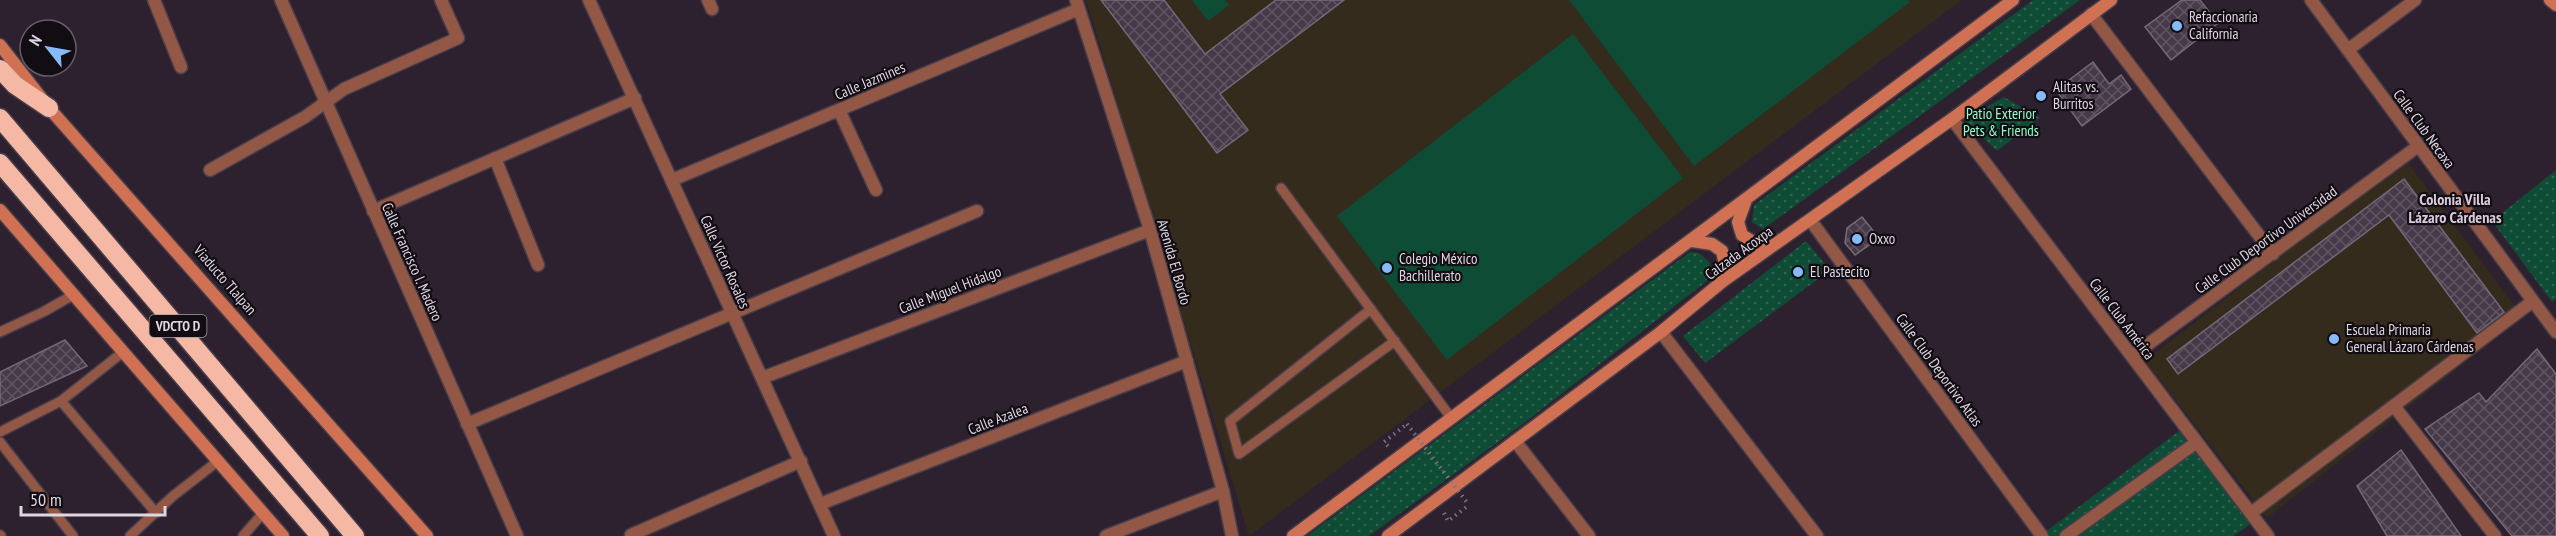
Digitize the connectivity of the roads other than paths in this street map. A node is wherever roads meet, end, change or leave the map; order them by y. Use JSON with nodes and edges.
{"nodes":[{"id":1,"x":154,"y":0,"type":"edge"},
{"id":2,"x":281,"y":0,"type":"edge"},
{"id":3,"x":441,"y":0,"type":"edge"},
{"id":4,"x":589,"y":0,"type":"edge"},
{"id":5,"x":2013,"y":0,"type":"edge"},
{"id":6,"x":2111,"y":0,"type":"edge"},
{"id":7,"x":2311,"y":0,"type":"edge"},
{"id":8,"x":2415,"y":0,"type":"edge"},
{"id":9,"x":2550,"y":0,"type":"edge"},
{"id":10,"x":1078,"y":4,"type":"edge"},
{"id":11,"x":2556,"y":5,"type":"edge"},
{"id":12,"x":2091,"y":15,"type":"junction"},
{"id":13,"x":0,"y":45,"type":"edge"},
{"id":14,"x":2349,"y":49,"type":"junction"},
{"id":15,"x":181,"y":67,"type":"dead end"},
{"id":16,"x":0,"y":69,"type":"edge"},
{"id":17,"x":635,"y":98,"type":"junction"},
{"id":18,"x":326,"y":100,"type":"junction"},
{"id":19,"x":49,"y":108,"type":"junction"},
{"id":20,"x":839,"y":110,"type":"junction"},
{"id":21,"x":0,"y":118,"type":"edge"},
{"id":22,"x":1952,"y":119,"type":"junction"},
{"id":23,"x":2417,"y":147,"type":"junction"},
{"id":24,"x":495,"y":158,"type":"junction"},
{"id":25,"x":0,"y":163,"type":"edge"},
{"id":26,"x":210,"y":170,"type":"dead end"},
{"id":27,"x":672,"y":180,"type":"junction"},
{"id":28,"x":1281,"y":188,"type":"dead end"},
{"id":29,"x":876,"y":190,"type":"dead end"},
{"id":30,"x":1746,"y":200,"type":"junction"},
{"id":31,"x":0,"y":210,"type":"edge"},
{"id":32,"x":373,"y":210,"type":"junction"},
{"id":33,"x":978,"y":211,"type":"dead end"},
{"id":34,"x":1811,"y":221,"type":"junction"},
{"id":35,"x":1150,"y":230,"type":"junction"},
{"id":36,"x":1692,"y":241,"type":"junction"},
{"id":37,"x":1766,"y":250,"type":"junction"},
{"id":38,"x":2273,"y":254,"type":"junction"},
{"id":39,"x":538,"y":265,"type":"dead end"},
{"id":40,"x":1723,"y":281,"type":"junction"},
{"id":41,"x":73,"y":295,"type":"junction"},
{"id":42,"x":2533,"y":301,"type":"junction"},
{"id":43,"x":1371,"y":309,"type":"junction"},
{"id":44,"x":732,"y":313,"type":"junction"},
{"id":45,"x":0,"y":332,"type":"edge"},
{"id":46,"x":1661,"y":332,"type":"junction"},
{"id":47,"x":2556,"y":332,"type":"edge"},
{"id":48,"x":1395,"y":341,"type":"junction"},
{"id":49,"x":123,"y":352,"type":"junction"},
{"id":50,"x":2132,"y":356,"type":"junction"},
{"id":51,"x":1187,"y":361,"type":"junction"},
{"id":52,"x":762,"y":378,"type":"junction"},
{"id":53,"x":61,"y":401,"type":"junction"},
{"id":54,"x":2394,"y":406,"type":"junction"},
{"id":55,"x":1452,"y":419,"type":"junction"},
{"id":56,"x":466,"y":424,"type":"junction"},
{"id":57,"x":0,"y":432,"type":"edge"},
{"id":58,"x":1515,"y":441,"type":"junction"},
{"id":59,"x":0,"y":442,"type":"edge"},
{"id":60,"x":2197,"y":442,"type":"junction"},
{"id":61,"x":218,"y":461,"type":"junction"},
{"id":62,"x":801,"y":461,"type":"junction"},
{"id":63,"x":1223,"y":491,"type":"junction"},
{"id":64,"x":820,"y":504,"type":"junction"},
{"id":65,"x":156,"y":513,"type":"junction"},
{"id":66,"x":263,"y":513,"type":"junction"},
{"id":67,"x":2251,"y":513,"type":"junction"},
{"id":68,"x":74,"y":536,"type":"edge"},
{"id":69,"x":130,"y":536,"type":"edge"},
{"id":70,"x":243,"y":536,"type":"edge"},
{"id":71,"x":283,"y":536,"type":"edge"},
{"id":72,"x":320,"y":536,"type":"edge"},
{"id":73,"x":355,"y":536,"type":"edge"},
{"id":74,"x":427,"y":536,"type":"edge"},
{"id":75,"x":517,"y":536,"type":"edge"},
{"id":76,"x":631,"y":536,"type":"edge"},
{"id":77,"x":834,"y":536,"type":"edge"},
{"id":78,"x":1106,"y":536,"type":"edge"},
{"id":79,"x":1232,"y":536,"type":"edge"},
{"id":80,"x":1293,"y":536,"type":"edge"},
{"id":81,"x":1388,"y":536,"type":"edge"},
{"id":82,"x":1589,"y":536,"type":"edge"},
{"id":83,"x":1817,"y":536,"type":"edge"},
{"id":84,"x":2042,"y":536,"type":"edge"},
{"id":85,"x":2066,"y":536,"type":"edge"},
{"id":86,"x":2268,"y":536,"type":"edge"},
{"id":87,"x":2495,"y":536,"type":"edge"}],
"edges":[{"from":1,"to":15,"type":"street"},
{"from":2,"to":18,"type":"street","name":"Calle Francisco I. Madero"},
{"from":3,"to":18,"type":"street"},
{"from":4,"to":17,"type":"street","name":"Calle Víctor Rosales"},
{"from":5,"to":30,"type":"main road"},
{"from":6,"to":12,"type":"main road","name":"Calzada Acoxpa"},
{"from":7,"to":14,"type":"street","name":"Calle Club Necaxa"},
{"from":8,"to":14,"type":"street"},
{"from":9,"to":11,"type":"main road"},
{"from":10,"to":20,"type":"street","name":"Calle Jazmines"},
{"from":10,"to":35,"type":"street","name":"Avenida El Bordo"},
{"from":12,"to":22,"type":"main road","name":"Calzada Acoxpa"},
{"from":12,"to":38,"type":"street"},
{"from":13,"to":19,"type":"main road","name":"Viaducto Tlalpan"},
{"from":14,"to":23,"type":"street","name":"Calle Club Necaxa"},
{"from":16,"to":19,"type":"highway"},
{"from":17,"to":24,"type":"street"},
{"from":17,"to":27,"type":"street","name":"Calle Víctor Rosales"},
{"from":18,"to":26,"type":"street"},
{"from":18,"to":32,"type":"street","name":"Calle Francisco I. Madero"},
{"from":19,"to":74,"type":"main road","name":"Viaducto Tlalpan"},
{"from":20,"to":27,"type":"street","name":"Calle Jazmines"},
{"from":20,"to":29,"type":"street"},
{"from":21,"to":73,"type":"highway","number":"VDCTO D"},
{"from":22,"to":34,"type":"main road","name":"Calzada Acoxpa"},
{"from":22,"to":50,"type":"street","name":"Calle Club América"},
{"from":23,"to":38,"type":"street","name":"Calle Club Deportivo Universidad"},
{"from":23,"to":42,"type":"street","name":"Calle Club Necaxa"},
{"from":24,"to":32,"type":"street"},
{"from":24,"to":39,"type":"street"},
{"from":25,"to":72,"type":"highway","number":"VDCTO D"},
{"from":27,"to":44,"type":"street","name":"Calle Víctor Rosales"},
{"from":28,"to":43,"type":"lane"},
{"from":30,"to":36,"type":"main road"},
{"from":30,"to":37,"type":"main road"},
{"from":31,"to":41,"type":"main road"},
{"from":32,"to":56,"type":"street","name":"Calle Francisco I. Madero"},
{"from":33,"to":44,"type":"street"},
{"from":34,"to":37,"type":"main road","name":"Calzada Acoxpa"},
{"from":34,"to":84,"type":"street","name":"Calle Club Deportivo Atlas"},
{"from":35,"to":51,"type":"street","name":"Avenida El Bordo"},
{"from":35,"to":52,"type":"street","name":"Calle Miguel Hidalgo"},
{"from":36,"to":40,"type":"main road"},
{"from":36,"to":55,"type":"main road"},
{"from":37,"to":40,"type":"main road","name":"Calzada Acoxpa"},
{"from":38,"to":50,"type":"street","name":"Calle Club Deportivo Universidad"},
{"from":40,"to":46,"type":"main road","name":"Calzada Acoxpa"},
{"from":41,"to":45,"type":"lane"},
{"from":41,"to":49,"type":"main road"},
{"from":42,"to":47,"type":"street","name":"Calle Club Necaxa"},
{"from":42,"to":54,"type":"street"},
{"from":43,"to":48,"type":"lane"},
{"from":43,"to":48,"type":"lane"},
{"from":44,"to":52,"type":"street","name":"Calle Víctor Rosales"},
{"from":44,"to":56,"type":"street"},
{"from":46,"to":58,"type":"main road","name":"Calzada Acoxpa"},
{"from":46,"to":83,"type":"street"},
{"from":48,"to":55,"type":"lane"},
{"from":49,"to":53,"type":"lane"},
{"from":49,"to":61,"type":"main road"},
{"from":50,"to":60,"type":"street","name":"Calle Club América"},
{"from":51,"to":63,"type":"street","name":"Avenida El Bordo"},
{"from":51,"to":64,"type":"street","name":"Calle Azalea"},
{"from":52,"to":62,"type":"street","name":"Calle Víctor Rosales"},
{"from":53,"to":57,"type":"lane"},
{"from":53,"to":65,"type":"lane"},
{"from":54,"to":67,"type":"street"},
{"from":54,"to":87,"type":"street"},
{"from":55,"to":80,"type":"main road"},
{"from":56,"to":75,"type":"street","name":"Calle Francisco I. Madero"},
{"from":58,"to":81,"type":"main road","name":"Calzada Acoxpa"},
{"from":58,"to":82,"type":"street"},
{"from":59,"to":68,"type":"lane"},
{"from":60,"to":67,"type":"street","name":"Calle Club América"},
{"from":60,"to":85,"type":"street"},
{"from":61,"to":65,"type":"lane"},
{"from":61,"to":66,"type":"main road"},
{"from":62,"to":64,"type":"street","name":"Calle Víctor Rosales"},
{"from":62,"to":76,"type":"street"},
{"from":63,"to":78,"type":"street"},
{"from":63,"to":79,"type":"street","name":"Avenida El Bordo"},
{"from":64,"to":77,"type":"street","name":"Calle Víctor Rosales"},
{"from":65,"to":69,"type":"lane"},
{"from":66,"to":70,"type":"lane"},
{"from":66,"to":71,"type":"main road"},
{"from":67,"to":86,"type":"street","name":"Calle Club América"}]}
